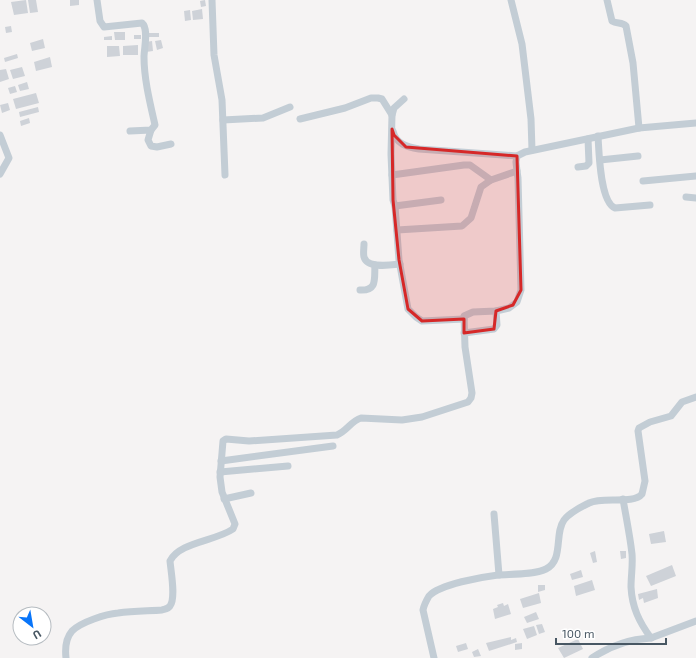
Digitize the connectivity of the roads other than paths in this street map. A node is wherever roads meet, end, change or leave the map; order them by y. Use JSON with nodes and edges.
{"nodes":[{"id":1,"x":97,"y":0,"type":"edge"},
{"id":2,"x":212,"y":0,"type":"edge"},
{"id":3,"x":511,"y":0,"type":"edge"},
{"id":4,"x":607,"y":0,"type":"edge"},
{"id":5,"x":404,"y":99,"type":"dead end"},
{"id":6,"x":290,"y":107,"type":"dead end"},
{"id":7,"x":392,"y":115,"type":"junction"},
{"id":8,"x":300,"y":119,"type":"dead end"},
{"id":9,"x":223,"y":120,"type":"junction"},
{"id":10,"x":696,"y":123,"type":"edge"},
{"id":11,"x":639,"y":128,"type":"junction"},
{"id":12,"x":392,"y":129,"type":"junction"},
{"id":13,"x":152,"y":130,"type":"junction"},
{"id":14,"x":130,"y":131,"type":"dead end"},
{"id":15,"x":0,"y":135,"type":"edge"},
{"id":16,"x":598,"y":136,"type":"junction"},
{"id":17,"x":588,"y":138,"type":"junction"},
{"id":18,"x":171,"y":144,"type":"dead end"},
{"id":19,"x":532,"y":150,"type":"junction"},
{"id":20,"x":517,"y":156,"type":"junction"},
{"id":21,"x":638,"y":156,"type":"dead end"},
{"id":22,"x":600,"y":160,"type":"junction"},
{"id":23,"x":578,"y":167,"type":"dead end"},
{"id":24,"x":516,"y":171,"type":"junction"},
{"id":25,"x":0,"y":174,"type":"edge"},
{"id":26,"x":225,"y":174,"type":"dead end"},
{"id":27,"x":392,"y":175,"type":"junction"},
{"id":28,"x":696,"y":176,"type":"edge"},
{"id":29,"x":491,"y":180,"type":"junction"},
{"id":30,"x":643,"y":180,"type":"dead end"},
{"id":31,"x":686,"y":197,"type":"dead end"},
{"id":32,"x":696,"y":198,"type":"edge"},
{"id":33,"x":441,"y":200,"type":"dead end"},
{"id":34,"x":650,"y":205,"type":"dead end"},
{"id":35,"x":395,"y":206,"type":"junction"},
{"id":36,"x":397,"y":230,"type":"junction"},
{"id":37,"x":364,"y":244,"type":"dead end"},
{"id":38,"x":400,"y":264,"type":"junction"},
{"id":39,"x":375,"y":265,"type":"junction"},
{"id":40,"x":360,"y":290,"type":"dead end"},
{"id":41,"x":496,"y":311,"type":"junction"},
{"id":42,"x":464,"y":319,"type":"junction"},
{"id":43,"x":464,"y":333,"type":"junction"},
{"id":44,"x":696,"y":397,"type":"edge"},
{"id":45,"x":333,"y":446,"type":"dead end"},
{"id":46,"x":221,"y":460,"type":"junction"},
{"id":47,"x":288,"y":466,"type":"dead end"},
{"id":48,"x":220,"y":472,"type":"junction"},
{"id":49,"x":251,"y":493,"type":"dead end"},
{"id":50,"x":224,"y":499,"type":"junction"},
{"id":51,"x":623,"y":499,"type":"junction"},
{"id":52,"x":494,"y":514,"type":"dead end"},
{"id":53,"x":499,"y":575,"type":"junction"},
{"id":54,"x":696,"y":621,"type":"edge"},
{"id":55,"x":651,"y":638,"type":"junction"},
{"id":56,"x":66,"y":658,"type":"edge"},
{"id":57,"x":434,"y":658,"type":"edge"},
{"id":58,"x":592,"y":658,"type":"edge"}],
"edges":[{"from":1,"to":13,"type":"street"},
{"from":2,"to":9,"type":"street"},
{"from":3,"to":19,"type":"street"},
{"from":4,"to":11,"type":"street"},
{"from":5,"to":7,"type":"street"},
{"from":6,"to":9,"type":"street"},
{"from":7,"to":8,"type":"street"},
{"from":7,"to":12,"type":"street"},
{"from":9,"to":26,"type":"street"},
{"from":10,"to":11,"type":"street"},
{"from":11,"to":16,"type":"street"},
{"from":12,"to":20,"type":"street"},
{"from":12,"to":27,"type":"street"},
{"from":13,"to":14,"type":"street"},
{"from":13,"to":18,"type":"street"},
{"from":15,"to":25,"type":"street"},
{"from":16,"to":17,"type":"street"},
{"from":16,"to":22,"type":"street"},
{"from":17,"to":19,"type":"street"},
{"from":17,"to":23,"type":"street"},
{"from":19,"to":20,"type":"street"},
{"from":20,"to":24,"type":"street"},
{"from":21,"to":22,"type":"street"},
{"from":22,"to":34,"type":"street"},
{"from":24,"to":29,"type":"street"},
{"from":24,"to":41,"type":"street"},
{"from":27,"to":29,"type":"street"},
{"from":27,"to":35,"type":"street"},
{"from":28,"to":30,"type":"street"},
{"from":29,"to":36,"type":"street"},
{"from":31,"to":32,"type":"street"},
{"from":33,"to":35,"type":"street"},
{"from":35,"to":36,"type":"street"},
{"from":36,"to":38,"type":"street"},
{"from":37,"to":39,"type":"street"},
{"from":38,"to":39,"type":"street"},
{"from":38,"to":42,"type":"street"},
{"from":39,"to":40,"type":"street"},
{"from":41,"to":42,"type":"street"},
{"from":41,"to":43,"type":"street"},
{"from":42,"to":43,"type":"street"},
{"from":43,"to":46,"type":"street"},
{"from":44,"to":51,"type":"street"},
{"from":45,"to":46,"type":"street"},
{"from":46,"to":48,"type":"street"},
{"from":47,"to":48,"type":"street"},
{"from":48,"to":50,"type":"street"},
{"from":49,"to":50,"type":"street"},
{"from":50,"to":56,"type":"street"},
{"from":51,"to":53,"type":"street"},
{"from":51,"to":55,"type":"street"},
{"from":52,"to":53,"type":"street"},
{"from":53,"to":57,"type":"street"},
{"from":54,"to":55,"type":"street"},
{"from":55,"to":58,"type":"street"}]}
